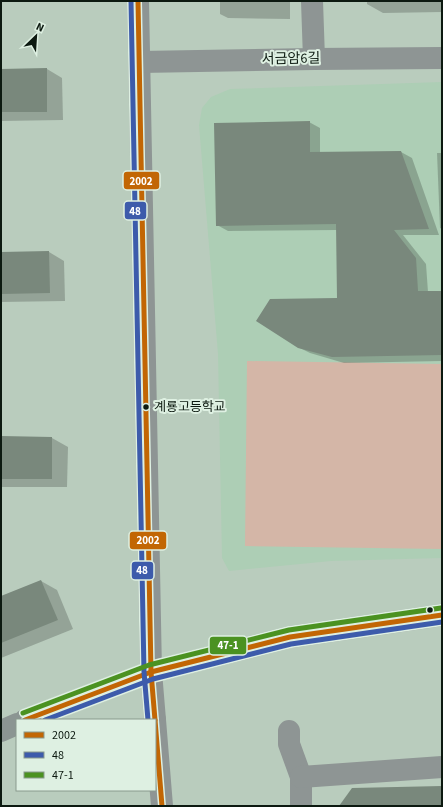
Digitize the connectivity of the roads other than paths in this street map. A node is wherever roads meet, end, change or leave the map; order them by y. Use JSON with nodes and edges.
{"nodes":[{"id":1,"x":138,"y":1,"type":"edge"},
{"id":2,"x":312,"y":1,"type":"edge"},
{"id":3,"x":442,"y":58,"type":"edge"},
{"id":4,"x":314,"y":59,"type":"junction"},
{"id":5,"x":140,"y":62,"type":"junction"},
{"id":6,"x":442,"y":615,"type":"edge"},
{"id":7,"x":151,"y":672,"type":"junction"},
{"id":8,"x":29,"y":719,"type":"edge"},
{"id":9,"x":155,"y":719,"type":"edge"},
{"id":10,"x":16,"y":724,"type":"edge"},
{"id":11,"x":1,"y":731,"type":"edge"},
{"id":12,"x":289,"y":731,"type":"dead end"},
{"id":13,"x":156,"y":732,"type":"edge"},
{"id":14,"x":442,"y":767,"type":"edge"},
{"id":15,"x":301,"y":777,"type":"junction"},
{"id":16,"x":162,"y":806,"type":"edge"},
{"id":17,"x":301,"y":806,"type":"edge"}],
"edges":[{"from":1,"to":5,"type":"street"},
{"from":2,"to":4,"type":"street"},
{"from":3,"to":4,"type":"street","name":"서금암6길"},
{"from":4,"to":5,"type":"street","name":"서금암6길"},
{"from":5,"to":7,"type":"street"},
{"from":6,"to":7,"type":"street"},
{"from":7,"to":8,"type":"street"},
{"from":7,"to":9,"type":"street"},
{"from":10,"to":11,"type":"street"},
{"from":12,"to":15,"type":"street"},
{"from":13,"to":16,"type":"street"},
{"from":14,"to":15,"type":"street"},
{"from":15,"to":17,"type":"street"}]}
